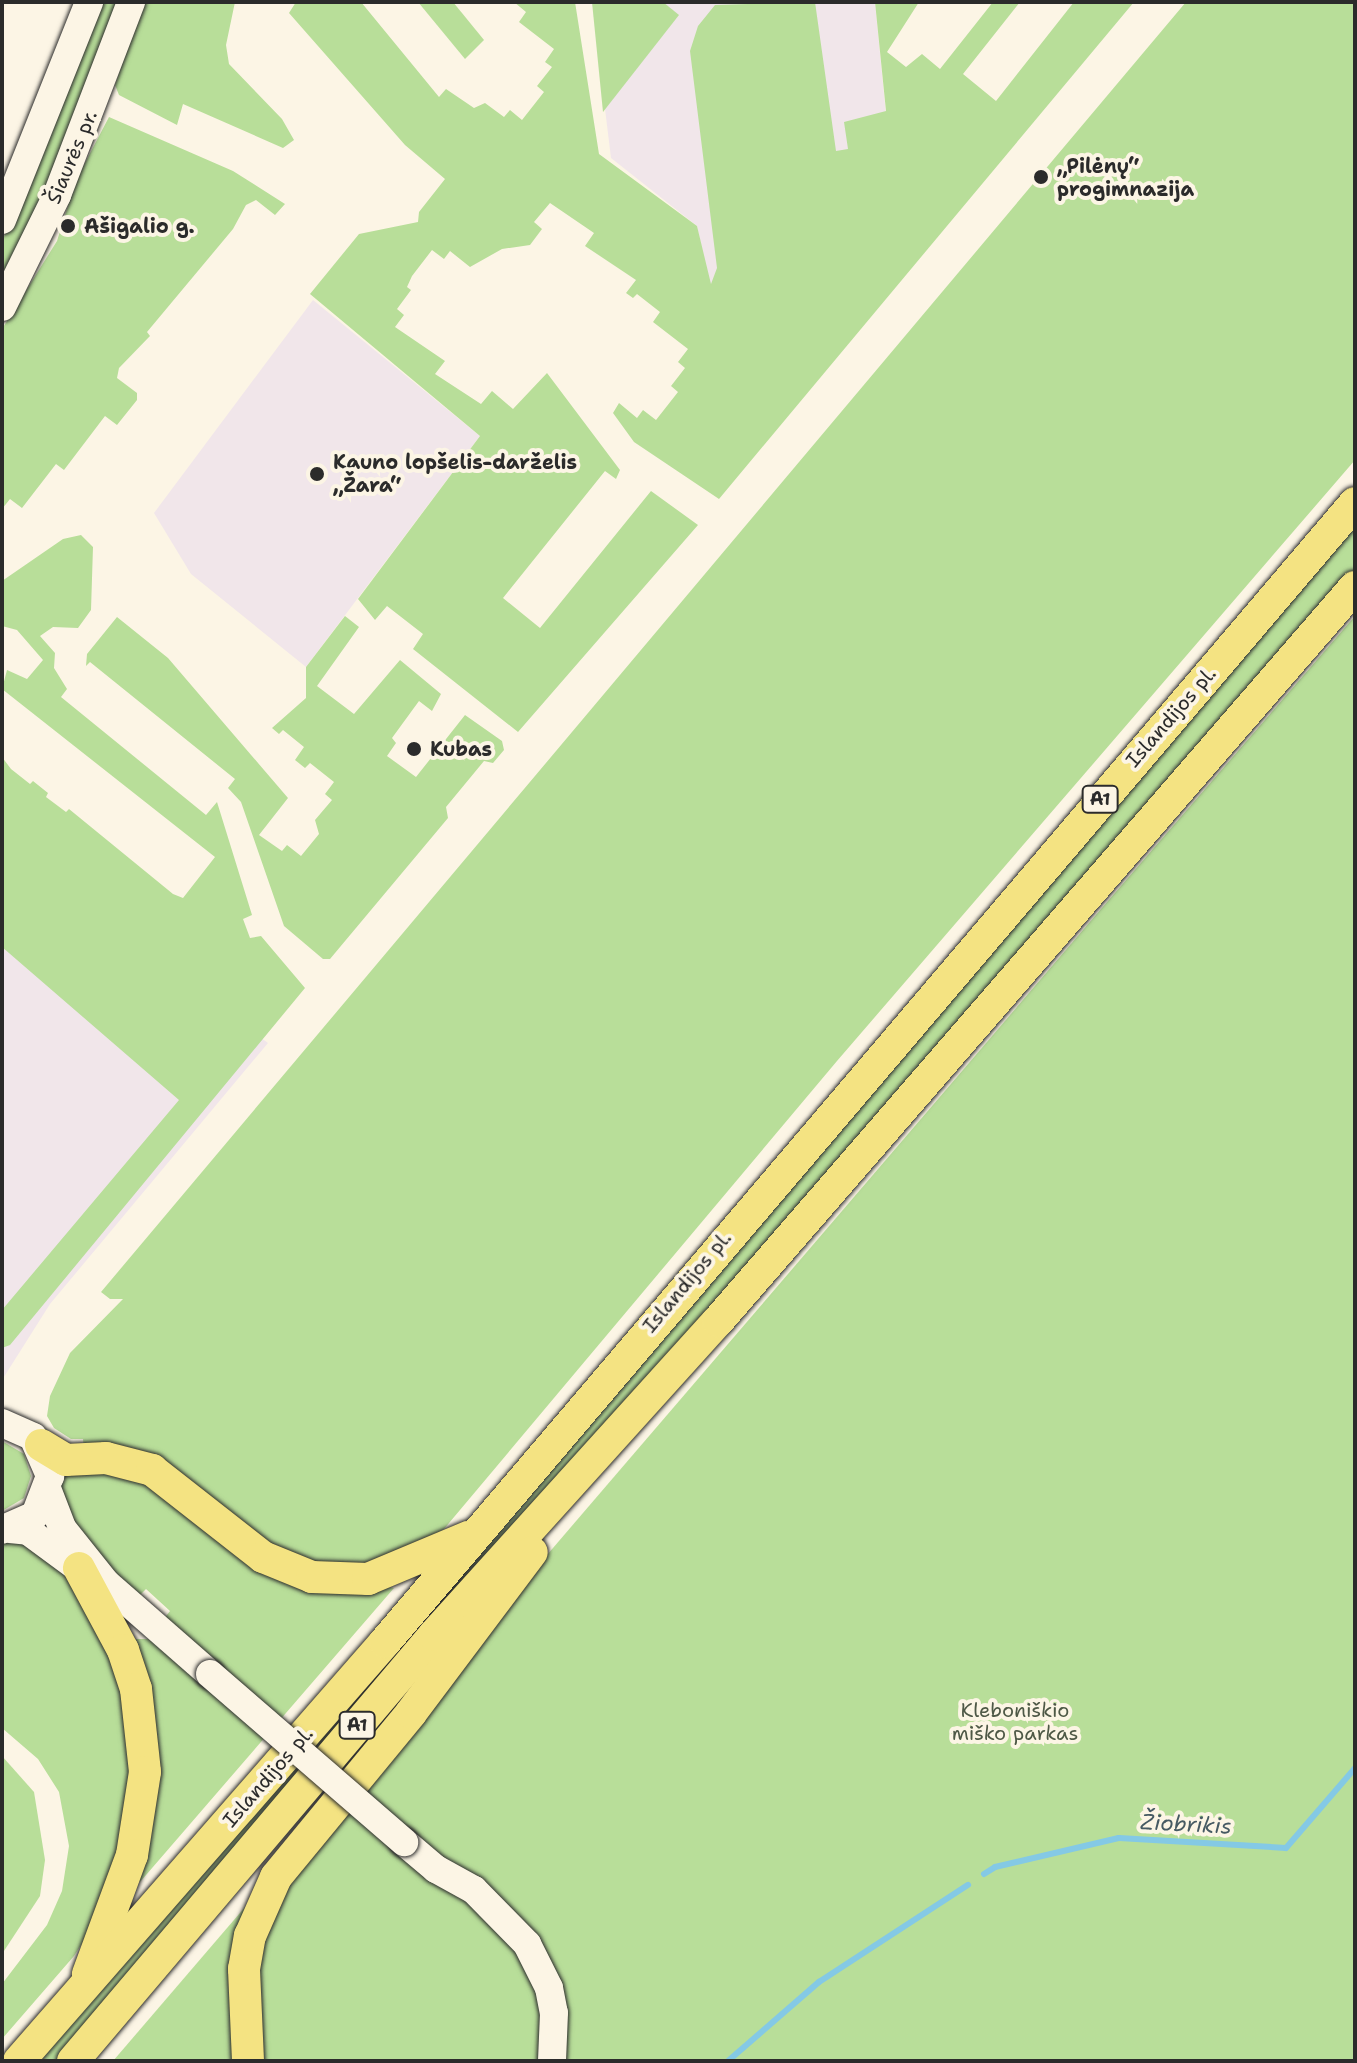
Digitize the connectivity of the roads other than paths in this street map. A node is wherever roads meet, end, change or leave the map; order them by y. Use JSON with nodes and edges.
{"nodes":[{"id":1,"x":89,"y":2,"type":"edge"},
{"id":2,"x":131,"y":2,"type":"edge"},
{"id":3,"x":2,"y":220,"type":"edge"},
{"id":4,"x":3,"y":303,"type":"edge"},
{"id":5,"x":1355,"y":503,"type":"edge"},
{"id":6,"x":1355,"y":587,"type":"edge"},
{"id":7,"x":650,"y":1397,"type":"junction"},
{"id":8,"x":2,"y":1423,"type":"edge"},
{"id":9,"x":41,"y":1445,"type":"junction"},
{"id":10,"x":48,"y":1491,"type":"junction"},
{"id":11,"x":6,"y":1530,"type":"edge"},
{"id":12,"x":478,"y":1532,"type":"junction"},
{"id":13,"x":92,"y":1576,"type":"junction"},
{"id":14,"x":436,"y":1869,"type":"junction"},
{"id":15,"x":82,"y":1991,"type":"junction"},
{"id":16,"x":19,"y":2061,"type":"edge"},
{"id":17,"x":73,"y":2061,"type":"edge"},
{"id":18,"x":248,"y":2061,"type":"edge"},
{"id":19,"x":533,"y":2061,"type":"edge"},
{"id":20,"x":552,"y":2061,"type":"edge"}],
"edges":[{"from":1,"to":3,"type":"main road","name":"Šiaurės pr."},
{"from":2,"to":4,"type":"main road","name":"Šiaurės pr."},
{"from":5,"to":12,"type":"highway","name":"Islandijos pl.","number":"A1"},
{"from":6,"to":7,"type":"highway","name":"Islandijos pl.","number":"A1"},
{"from":7,"to":17,"type":"highway","name":"Islandijos pl.","number":"A1"},
{"from":7,"to":18,"type":"highway"},
{"from":8,"to":9,"type":"main road"},
{"from":9,"to":10,"type":"main road"},
{"from":9,"to":12,"type":"highway"},
{"from":10,"to":11,"type":"main road"},
{"from":10,"to":13,"type":"main road"},
{"from":11,"to":13,"type":"main road"},
{"from":12,"to":15,"type":"highway","name":"Islandijos pl.","number":"A1"},
{"from":13,"to":14,"type":"main road","bridge":true},
{"from":13,"to":15,"type":"highway"},
{"from":14,"to":19,"type":"main road"},
{"from":14,"to":20,"type":"main road"},
{"from":15,"to":16,"type":"highway","name":"Islandijos pl.","number":"A1"}]}
